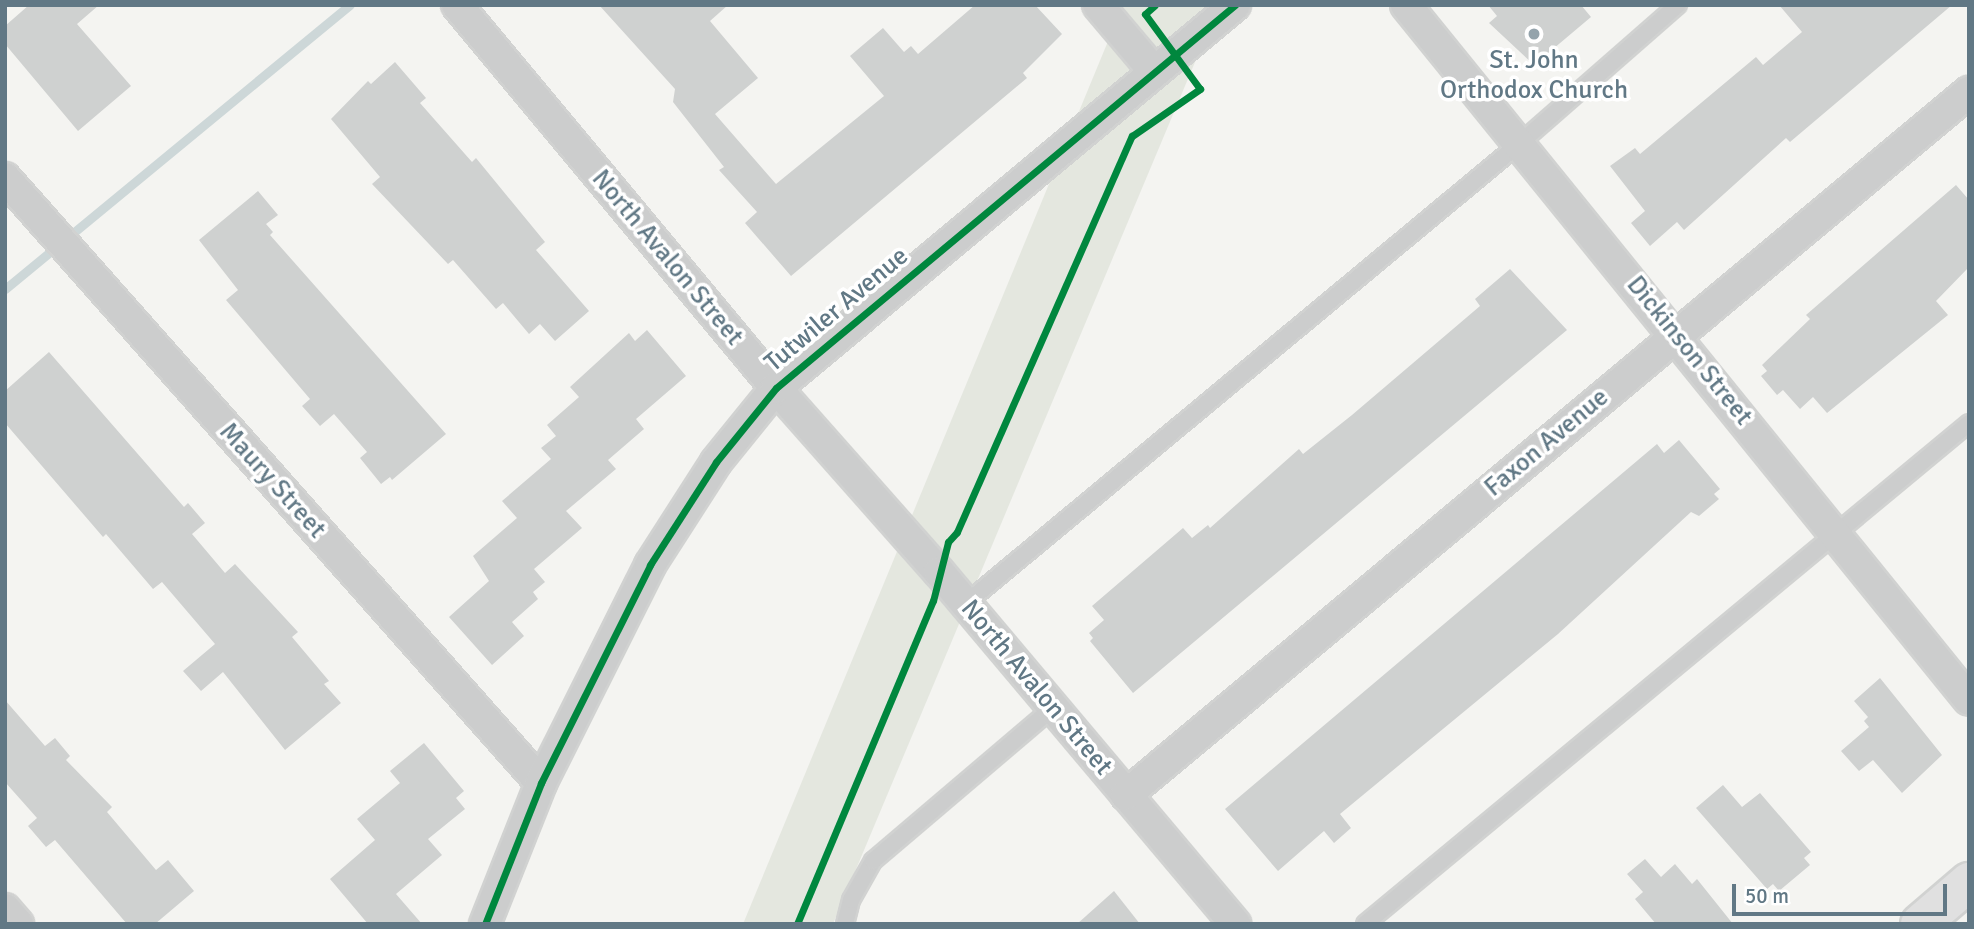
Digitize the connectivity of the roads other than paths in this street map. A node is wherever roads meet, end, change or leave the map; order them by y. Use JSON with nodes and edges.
{"nodes":[{"id":1,"x":457,"y":5,"type":"edge"},
{"id":2,"x":1098,"y":5,"type":"edge"},
{"id":3,"x":1235,"y":5,"type":"edge"},
{"id":4,"x":1406,"y":5,"type":"edge"},
{"id":5,"x":1678,"y":5,"type":"edge"},
{"id":6,"x":1153,"y":70,"type":"junction"},
{"id":7,"x":1969,"y":92,"type":"edge"},
{"id":8,"x":1520,"y":144,"type":"junction"},
{"id":9,"x":5,"y":178,"type":"edge"},
{"id":10,"x":1676,"y":334,"type":"junction"},
{"id":11,"x":776,"y":388,"type":"junction"},
{"id":12,"x":1969,"y":423,"type":"edge"},
{"id":13,"x":1835,"y":533,"type":"junction"},
{"id":14,"x":965,"y":604,"type":"junction"},
{"id":15,"x":1969,"y":701,"type":"edge"},
{"id":16,"x":1053,"y":708,"type":"junction"},
{"id":17,"x":541,"y":783,"type":"junction"},
{"id":18,"x":1126,"y":795,"type":"junction"},
{"id":19,"x":1969,"y":882,"type":"edge"},
{"id":20,"x":5,"y":909,"type":"edge"},
{"id":21,"x":18,"y":924,"type":"edge"},
{"id":22,"x":485,"y":924,"type":"edge"},
{"id":23,"x":845,"y":924,"type":"edge"},
{"id":24,"x":1235,"y":924,"type":"edge"},
{"id":25,"x":1365,"y":924,"type":"edge"},
{"id":26,"x":1920,"y":924,"type":"edge"}],
"edges":[{"from":1,"to":11,"type":"street","name":"North Avalon Street"},
{"from":2,"to":6,"type":"street"},
{"from":3,"to":6,"type":"street","name":"Tutwiler Avenue"},
{"from":4,"to":8,"type":"street","name":"Dickinson Street"},
{"from":5,"to":8,"type":"lane"},
{"from":6,"to":11,"type":"street","name":"Tutwiler Avenue"},
{"from":7,"to":10,"type":"street","name":"Faxon Avenue"},
{"from":8,"to":10,"type":"street","name":"Dickinson Street"},
{"from":8,"to":14,"type":"lane"},
{"from":9,"to":17,"type":"street","name":"Maury Street"},
{"from":10,"to":13,"type":"street","name":"Dickinson Street"},
{"from":10,"to":18,"type":"street","name":"Faxon Avenue"},
{"from":11,"to":14,"type":"street","name":"North Avalon Street"},
{"from":11,"to":17,"type":"street","name":"Tutwiler Avenue"},
{"from":12,"to":13,"type":"lane"},
{"from":13,"to":15,"type":"street","name":"Dickinson Street"},
{"from":13,"to":25,"type":"lane"},
{"from":14,"to":16,"type":"street","name":"North Avalon Street"},
{"from":16,"to":18,"type":"street","name":"North Avalon Street"},
{"from":16,"to":23,"type":"lane"},
{"from":17,"to":22,"type":"street","name":"Tutwiler Avenue"},
{"from":18,"to":24,"type":"street","name":"North Avalon Street"},
{"from":19,"to":26,"type":"main road"},
{"from":20,"to":21,"type":"street"}]}
